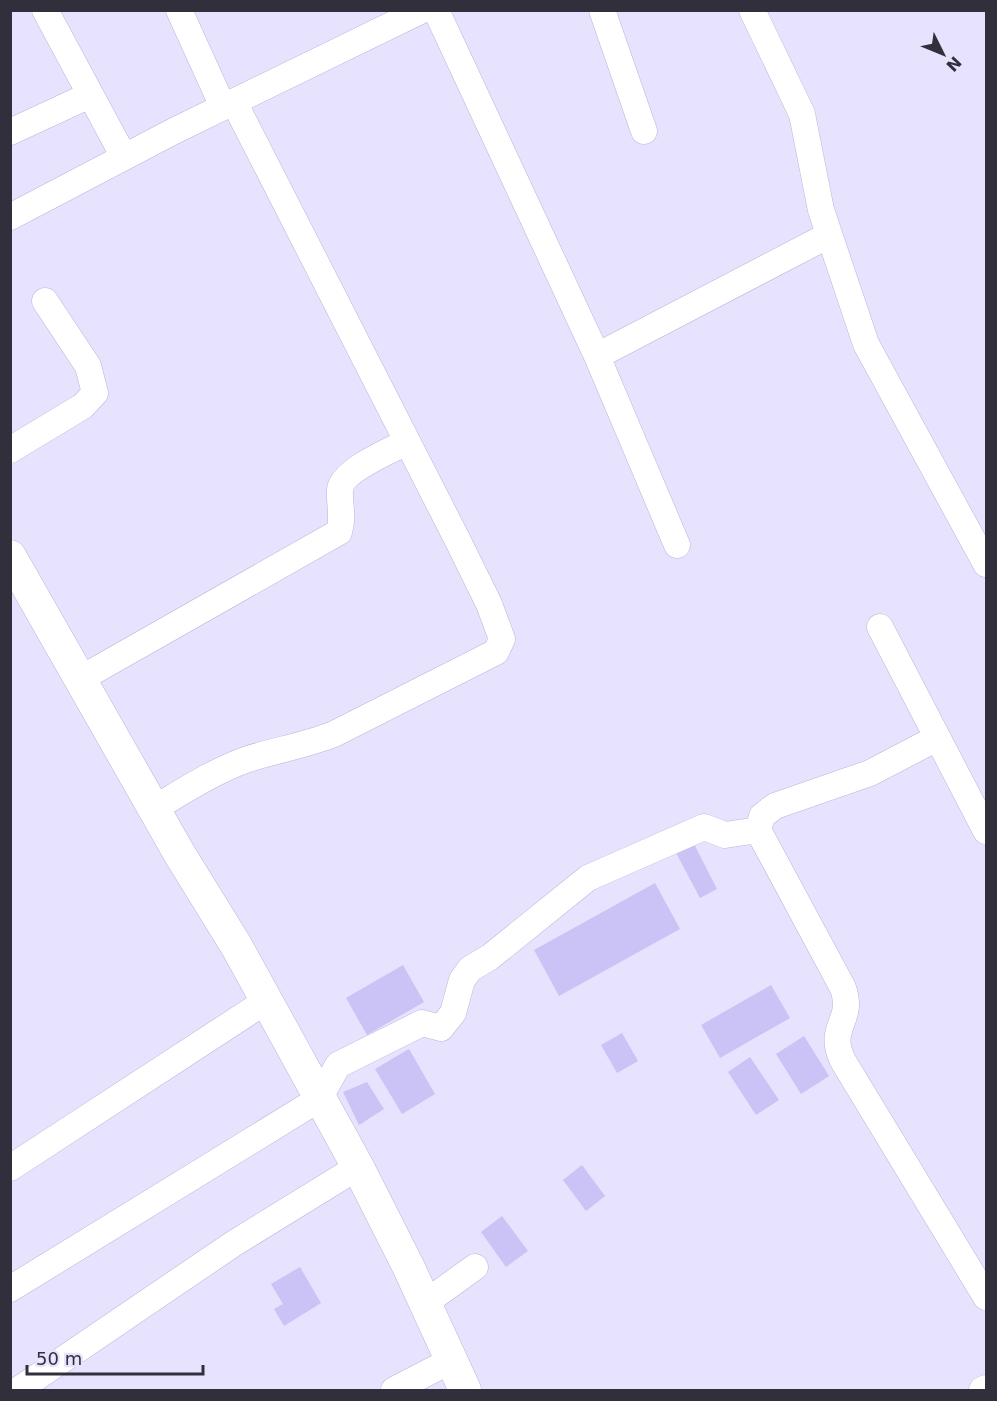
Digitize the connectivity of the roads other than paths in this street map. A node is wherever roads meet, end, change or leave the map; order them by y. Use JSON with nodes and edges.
{"nodes":[{"id":1,"x":45,"y":10,"type":"edge"},
{"id":2,"x":179,"y":10,"type":"edge"},
{"id":3,"x":422,"y":10,"type":"edge"},
{"id":4,"x":436,"y":10,"type":"edge"},
{"id":5,"x":602,"y":10,"type":"edge"},
{"id":6,"x":752,"y":10,"type":"edge"},
{"id":7,"x":379,"y":20,"type":"edge"},
{"id":8,"x":90,"y":95,"type":"junction"},
{"id":9,"x":229,"y":105,"type":"junction"},
{"id":10,"x":644,"y":131,"type":"dead end"},
{"id":11,"x":10,"y":132,"type":"edge"},
{"id":12,"x":124,"y":157,"type":"junction"},
{"id":13,"x":10,"y":217,"type":"edge"},
{"id":14,"x":829,"y":235,"type":"junction"},
{"id":15,"x":45,"y":301,"type":"dead end"},
{"id":16,"x":597,"y":356,"type":"junction"},
{"id":17,"x":407,"y":442,"type":"junction"},
{"id":18,"x":10,"y":450,"type":"edge"},
{"id":19,"x":677,"y":545,"type":"dead end"},
{"id":20,"x":10,"y":556,"type":"edge"},
{"id":21,"x":987,"y":564,"type":"edge"},
{"id":22,"x":880,"y":627,"type":"dead end"},
{"id":23,"x":80,"y":679,"type":"junction"},
{"id":24,"x":937,"y":738,"type":"junction"},
{"id":25,"x":153,"y":809,"type":"junction"},
{"id":26,"x":758,"y":830,"type":"junction"},
{"id":27,"x":987,"y":831,"type":"edge"},
{"id":28,"x":266,"y":1002,"type":"junction"},
{"id":29,"x":319,"y":1099,"type":"junction"},
{"id":30,"x":358,"y":1167,"type":"junction"},
{"id":31,"x":10,"y":1168,"type":"edge"},
{"id":32,"x":475,"y":1267,"type":"dead end"},
{"id":33,"x":10,"y":1289,"type":"edge"},
{"id":34,"x":987,"y":1297,"type":"edge"},
{"id":35,"x":425,"y":1303,"type":"junction"},
{"id":36,"x":452,"y":1360,"type":"junction"},
{"id":37,"x":987,"y":1388,"type":"edge"},
{"id":38,"x":18,"y":1390,"type":"edge"},
{"id":39,"x":394,"y":1390,"type":"edge"},
{"id":40,"x":465,"y":1390,"type":"edge"},
{"id":41,"x":982,"y":1390,"type":"edge"}],
"edges":[{"from":1,"to":8,"type":"street"},
{"from":2,"to":9,"type":"street"},
{"from":3,"to":7,"type":"street"},
{"from":4,"to":16,"type":"street"},
{"from":5,"to":10,"type":"street"},
{"from":6,"to":14,"type":"street"},
{"from":7,"to":9,"type":"street"},
{"from":8,"to":11,"type":"street"},
{"from":8,"to":12,"type":"street"},
{"from":9,"to":12,"type":"street"},
{"from":9,"to":17,"type":"street"},
{"from":12,"to":13,"type":"street"},
{"from":14,"to":16,"type":"street"},
{"from":14,"to":21,"type":"street"},
{"from":15,"to":18,"type":"street"},
{"from":16,"to":19,"type":"street"},
{"from":17,"to":23,"type":"street"},
{"from":17,"to":25,"type":"street"},
{"from":20,"to":23,"type":"street"},
{"from":22,"to":24,"type":"street"},
{"from":23,"to":25,"type":"street"},
{"from":24,"to":26,"type":"street"},
{"from":24,"to":27,"type":"street"},
{"from":25,"to":28,"type":"street"},
{"from":26,"to":29,"type":"street"},
{"from":26,"to":34,"type":"street"},
{"from":28,"to":29,"type":"street"},
{"from":28,"to":31,"type":"street"},
{"from":29,"to":30,"type":"street"},
{"from":29,"to":33,"type":"street"},
{"from":30,"to":35,"type":"street"},
{"from":30,"to":38,"type":"street"},
{"from":32,"to":35,"type":"street"},
{"from":35,"to":36,"type":"street"},
{"from":36,"to":39,"type":"street"},
{"from":36,"to":40,"type":"street"},
{"from":37,"to":41,"type":"street"}]}
